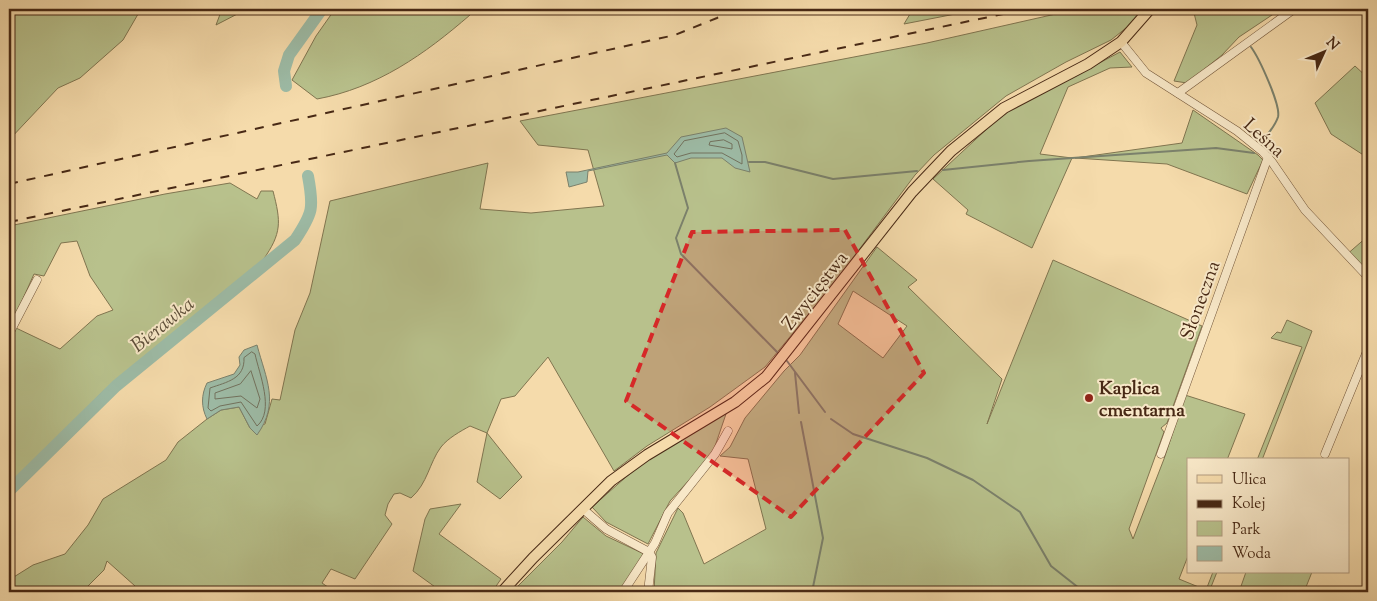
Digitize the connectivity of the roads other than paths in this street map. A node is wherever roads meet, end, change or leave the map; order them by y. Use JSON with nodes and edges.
{"nodes":[{"id":1,"x":1150,"y":9,"type":"edge"},
{"id":2,"x":1294,"y":9,"type":"edge"},
{"id":3,"x":1121,"y":42,"type":"junction"},
{"id":4,"x":1178,"y":93,"type":"junction"},
{"id":5,"x":1268,"y":157,"type":"junction"},
{"id":6,"x":1368,"y":277,"type":"edge"},
{"id":7,"x":37,"y":280,"type":"dead end"},
{"id":8,"x":9,"y":334,"type":"edge"},
{"id":9,"x":1368,"y":349,"type":"edge"},
{"id":10,"x":728,"y":431,"type":"dead end"},
{"id":11,"x":1160,"y":454,"type":"dead end"},
{"id":12,"x":1324,"y":454,"type":"dead end"},
{"id":13,"x":583,"y":509,"type":"junction"},
{"id":14,"x":650,"y":552,"type":"junction"},
{"id":15,"x":502,"y":592,"type":"edge"},
{"id":16,"x":623,"y":592,"type":"edge"},
{"id":17,"x":648,"y":592,"type":"edge"}],
"edges":[{"from":1,"to":3,"type":"main road","name":"Zwycięstwa"},
{"from":2,"to":4,"type":"street"},
{"from":3,"to":4,"type":"street","name":"Leśna"},
{"from":3,"to":13,"type":"main road","name":"Zwycięstwa"},
{"from":4,"to":5,"type":"street","name":"Leśna"},
{"from":5,"to":6,"type":"street","name":"Leśna"},
{"from":5,"to":11,"type":"street","name":"Słoneczna"},
{"from":7,"to":8,"type":"street"},
{"from":9,"to":12,"type":"street"},
{"from":10,"to":14,"type":"street"},
{"from":13,"to":14,"type":"street"},
{"from":13,"to":15,"type":"main road","name":"Zwycięstwa"},
{"from":14,"to":16,"type":"street"},
{"from":14,"to":17,"type":"street"}]}
